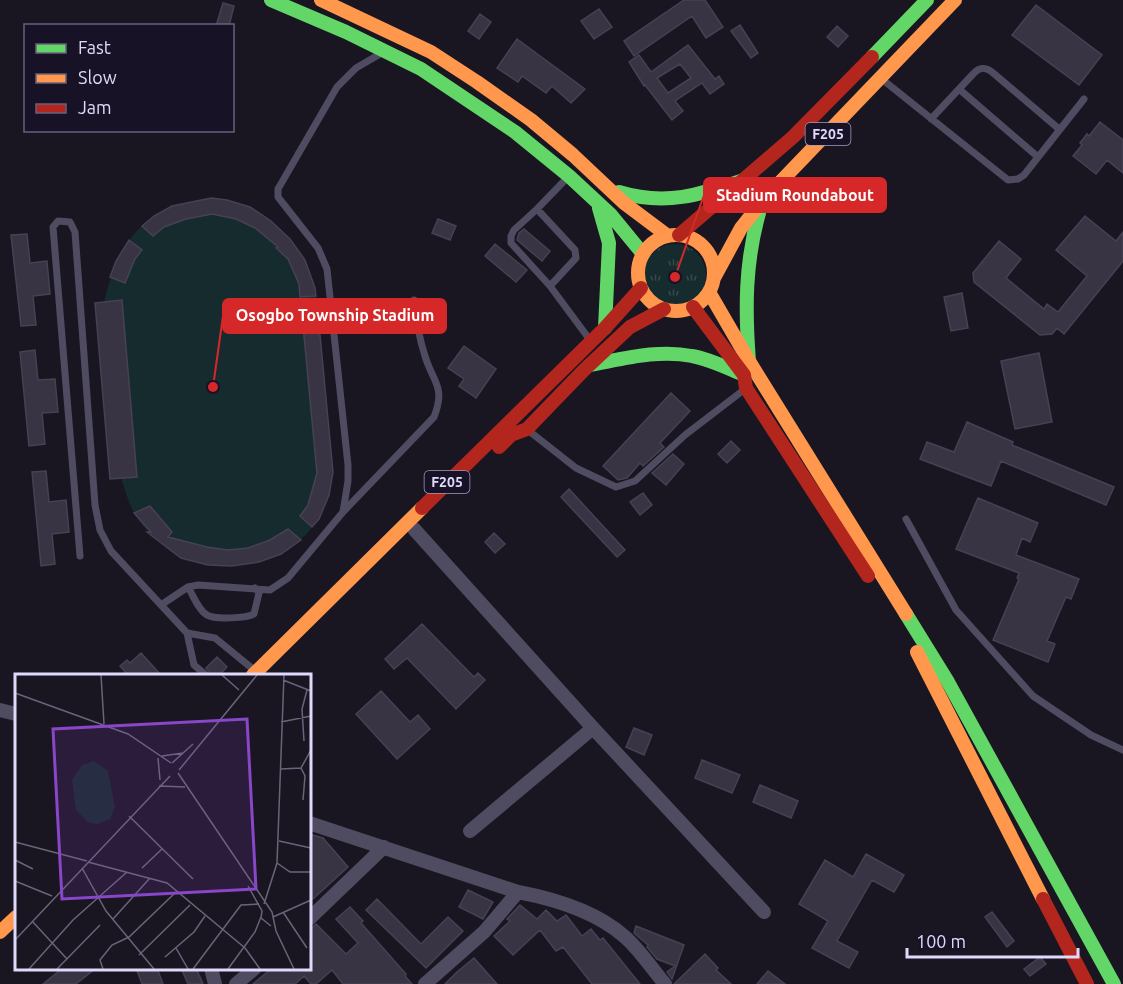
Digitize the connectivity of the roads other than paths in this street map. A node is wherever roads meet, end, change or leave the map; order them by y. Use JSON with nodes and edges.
{"nodes":[{"id":1,"x":271,"y":0,"type":"edge"},
{"id":2,"x":321,"y":0,"type":"edge"},
{"id":3,"x":927,"y":0,"type":"edge"},
{"id":4,"x":956,"y":0,"type":"edge"},
{"id":5,"x":386,"y":51,"type":"junction"},
{"id":6,"x":881,"y":78,"type":"junction"},
{"id":7,"x":959,"y":89,"type":"junction"},
{"id":8,"x":1084,"y":99,"type":"dead end"},
{"id":9,"x":931,"y":119,"type":"junction"},
{"id":10,"x":1059,"y":129,"type":"junction"},
{"id":11,"x":1038,"y":158,"type":"junction"},
{"id":12,"x":569,"y":176,"type":"junction"},
{"id":13,"x":744,"y":180,"type":"junction"},
{"id":14,"x":607,"y":186,"type":"junction"},
{"id":15,"x":764,"y":199,"type":"junction"},
{"id":16,"x":598,"y":203,"type":"junction"},
{"id":17,"x":537,"y":209,"type":"junction"},
{"id":18,"x":673,"y":235,"type":"junction"},
{"id":19,"x":643,"y":254,"type":"junction"},
{"id":20,"x":714,"y":278,"type":"junction"},
{"id":21,"x":550,"y":286,"type":"junction"},
{"id":22,"x":641,"y":288,"type":"junction"},
{"id":23,"x":709,"y":292,"type":"junction"},
{"id":24,"x":414,"y":300,"type":"dead end"},
{"id":25,"x":693,"y":307,"type":"junction"},
{"id":26,"x":663,"y":309,"type":"junction"},
{"id":27,"x":605,"y":328,"type":"junction"},
{"id":28,"x":590,"y":340,"type":"junction"},
{"id":29,"x":749,"y":361,"type":"junction"},
{"id":30,"x":590,"y":364,"type":"junction"},
{"id":31,"x":745,"y":381,"type":"junction"},
{"id":32,"x":527,"y":429,"type":"junction"},
{"id":33,"x":343,"y":512,"type":"junction"},
{"id":34,"x":906,"y":519,"type":"dead end"},
{"id":35,"x":414,"y":529,"type":"junction"},
{"id":36,"x":80,"y":556,"type":"dead end"},
{"id":37,"x":188,"y":587,"type":"junction"},
{"id":38,"x":255,"y":588,"type":"junction"},
{"id":39,"x":161,"y":605,"type":"junction"},
{"id":40,"x":187,"y":633,"type":"junction"},
{"id":41,"x":205,"y":674,"type":"edge"},
{"id":42,"x":259,"y":674,"type":"edge"},
{"id":43,"x":0,"y":710,"type":"edge"},
{"id":44,"x":15,"y":714,"type":"edge"},
{"id":45,"x":593,"y":728,"type":"junction"},
{"id":46,"x":1123,"y":750,"type":"edge"},
{"id":47,"x":310,"y":822,"type":"edge"},
{"id":48,"x":470,"y":831,"type":"dead end"},
{"id":49,"x":384,"y":847,"type":"junction"},
{"id":50,"x":518,"y":892,"type":"junction"},
{"id":51,"x":14,"y":911,"type":"edge"},
{"id":52,"x":764,"y":912,"type":"dead end"},
{"id":53,"x":0,"y":916,"type":"edge"},
{"id":54,"x":310,"y":918,"type":"edge"},
{"id":55,"x":0,"y":932,"type":"edge"},
{"id":56,"x":211,"y":969,"type":"edge"},
{"id":57,"x":254,"y":969,"type":"edge"},
{"id":58,"x":662,"y":983,"type":"edge"},
{"id":59,"x":215,"y":984,"type":"edge"},
{"id":60,"x":236,"y":984,"type":"edge"},
{"id":61,"x":425,"y":984,"type":"edge"},
{"id":62,"x":1087,"y":984,"type":"edge"},
{"id":63,"x":1114,"y":984,"type":"edge"}],
"edges":[{"from":1,"to":5,"type":"main road"},
{"from":2,"to":14,"type":"main road"},
{"from":3,"to":13,"type":"main road","number":"F205"},
{"from":4,"to":6,"type":"main road","number":"F205"},
{"from":5,"to":12,"type":"main road"},
{"from":5,"to":33,"type":"lane"},
{"from":6,"to":9,"type":"lane"},
{"from":6,"to":15,"type":"main road","number":"F205"},
{"from":7,"to":9,"type":"lane"},
{"from":7,"to":10,"type":"lane"},
{"from":7,"to":11,"type":"lane"},
{"from":8,"to":10,"type":"lane"},
{"from":9,"to":11,"type":"lane"},
{"from":10,"to":11,"type":"lane"},
{"from":12,"to":16,"type":"main road"},
{"from":12,"to":17,"type":"lane"},
{"from":13,"to":14,"type":"main road"},
{"from":13,"to":18,"type":"main road","number":"F205"},
{"from":14,"to":18,"type":"main road"},
{"from":15,"to":20,"type":"main road","number":"F205"},
{"from":15,"to":29,"type":"main road"},
{"from":16,"to":19,"type":"main road"},
{"from":16,"to":27,"type":"main road"},
{"from":17,"to":21,"type":"lane"},
{"from":17,"to":21,"type":"lane"},
{"from":18,"to":19,"type":"main road","number":"F205"},
{"from":18,"to":20,"type":"main road"},
{"from":19,"to":22,"type":"main road"},
{"from":20,"to":23,"type":"main road","number":"F205"},
{"from":21,"to":28,"type":"lane"},
{"from":22,"to":26,"type":"main road"},
{"from":22,"to":27,"type":"main road","number":"F205"},
{"from":23,"to":25,"type":"main road","number":"F205"},
{"from":23,"to":29,"type":"main road"},
{"from":24,"to":33,"type":"lane"},
{"from":25,"to":26,"type":"main road","number":"F205"},
{"from":25,"to":31,"type":"main road"},
{"from":26,"to":30,"type":"main road","number":"F205"},
{"from":27,"to":28,"type":"main road","number":"F205"},
{"from":28,"to":42,"type":"main road","number":"F205"},
{"from":29,"to":63,"type":"main road"},
{"from":30,"to":31,"type":"main road"},
{"from":30,"to":32,"type":"main road","number":"F205"},
{"from":31,"to":32,"type":"lane"},
{"from":31,"to":62,"type":"main road"},
{"from":32,"to":35,"type":"main road","number":"F205"},
{"from":33,"to":38,"type":"lane"},
{"from":34,"to":46,"type":"lane"},
{"from":35,"to":42,"type":"main road","number":"F205"},
{"from":35,"to":45,"type":"street"},
{"from":36,"to":39,"type":"lane"},
{"from":37,"to":38,"type":"lane"},
{"from":37,"to":38,"type":"lane"},
{"from":37,"to":39,"type":"lane"},
{"from":39,"to":40,"type":"lane"},
{"from":40,"to":41,"type":"lane"},
{"from":40,"to":42,"type":"lane"},
{"from":43,"to":44,"type":"street"},
{"from":45,"to":48,"type":"street"},
{"from":45,"to":52,"type":"street"},
{"from":47,"to":49,"type":"street"},
{"from":49,"to":50,"type":"street"},
{"from":49,"to":54,"type":"street"},
{"from":50,"to":58,"type":"street"},
{"from":50,"to":61,"type":"street"},
{"from":51,"to":53,"type":"main road"},
{"from":51,"to":55,"type":"main road"},
{"from":56,"to":59,"type":"street"},
{"from":57,"to":60,"type":"street"}]}
